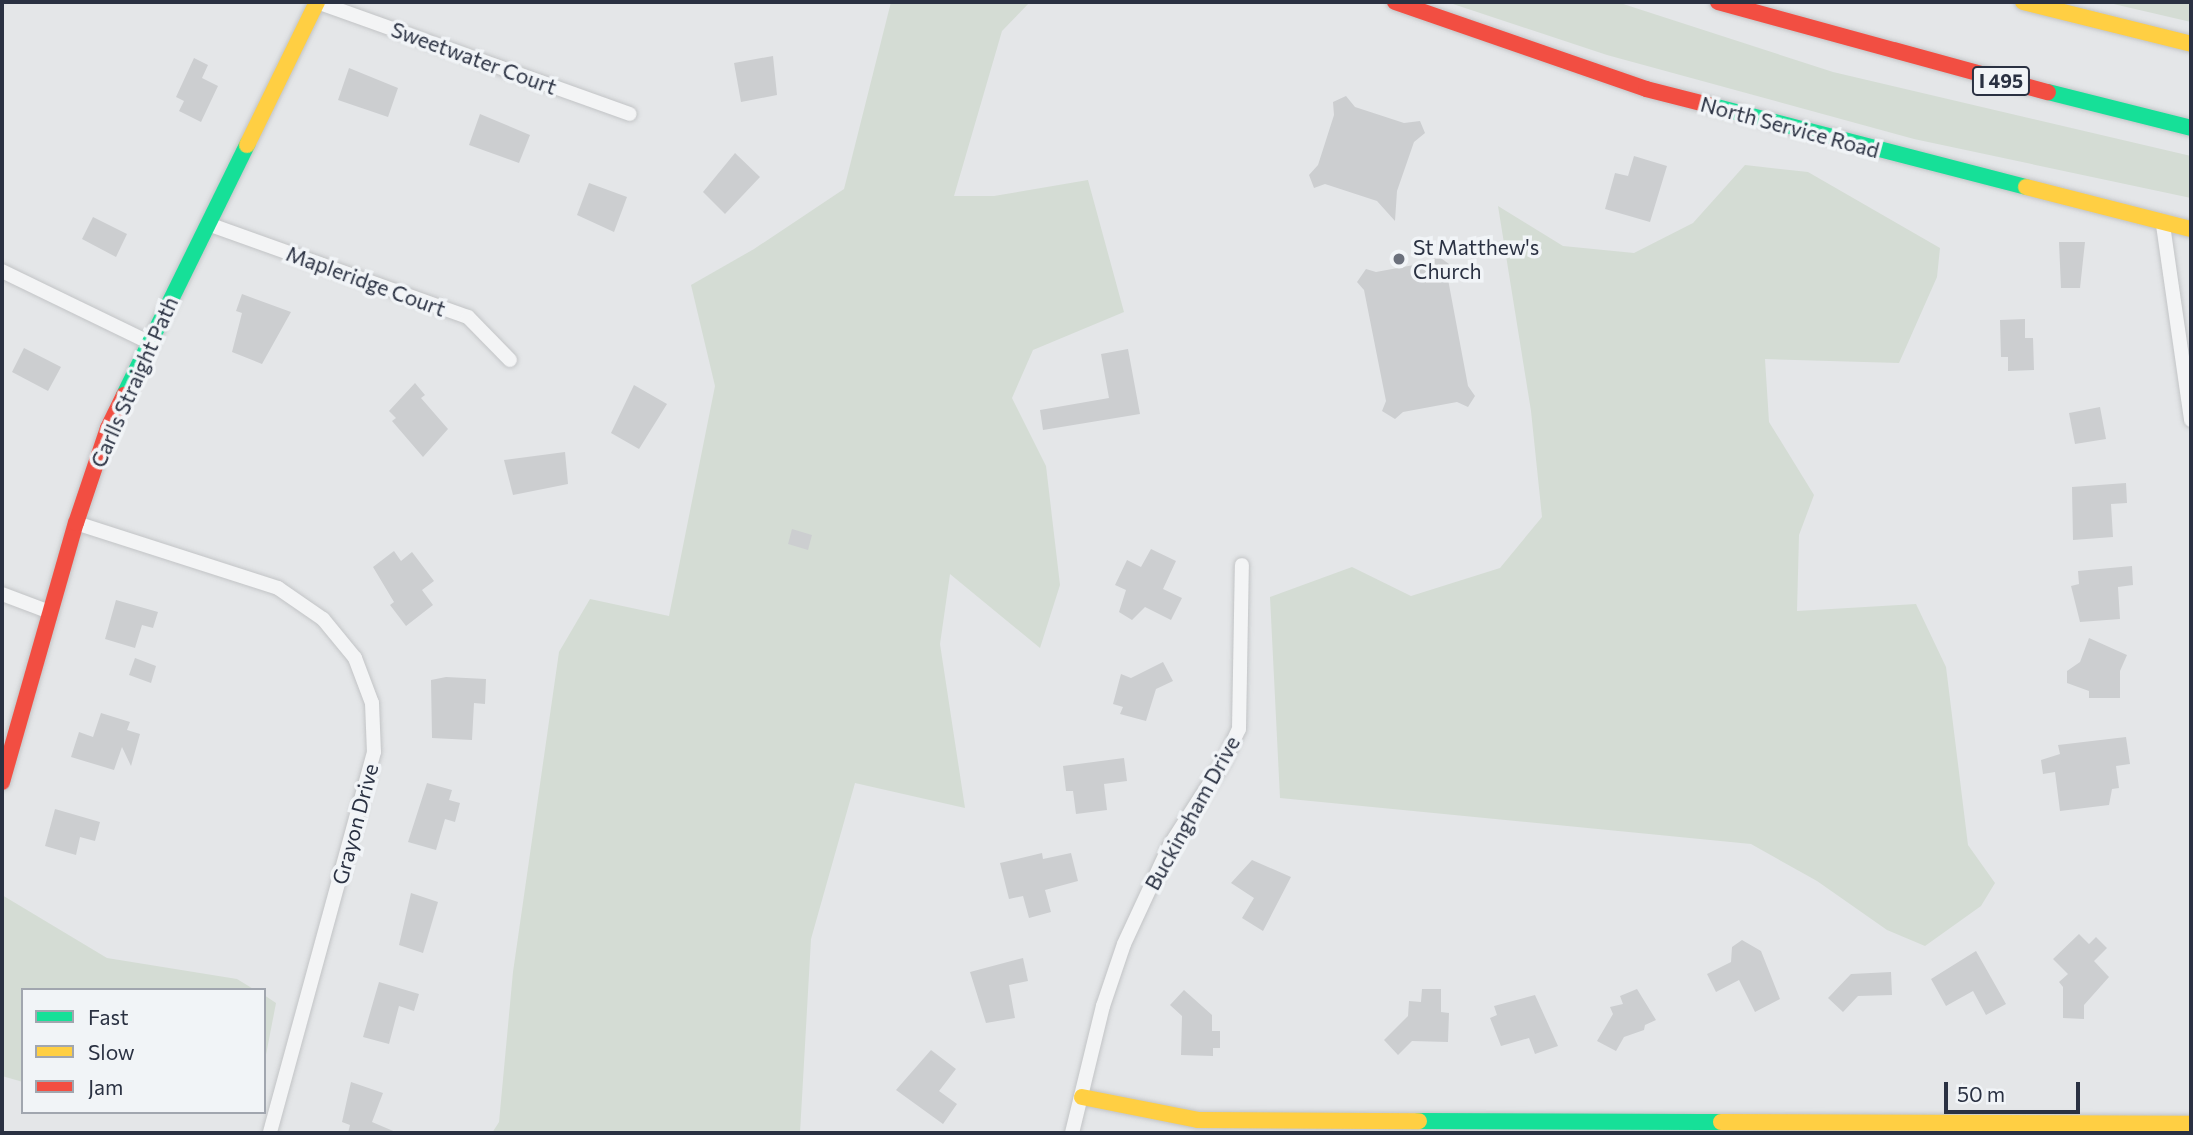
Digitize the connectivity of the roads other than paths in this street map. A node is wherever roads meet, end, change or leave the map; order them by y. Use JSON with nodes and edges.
{"nodes":[{"id":1,"x":317,"y":2,"type":"edge"},
{"id":2,"x":1395,"y":2,"type":"edge"},
{"id":3,"x":1718,"y":2,"type":"edge"},
{"id":4,"x":2022,"y":2,"type":"edge"},
{"id":5,"x":2191,"y":44,"type":"edge"},
{"id":6,"x":630,"y":114,"type":"dead end"},
{"id":7,"x":2191,"y":128,"type":"edge"},
{"id":8,"x":208,"y":224,"type":"junction"},
{"id":9,"x":2162,"y":225,"type":"junction"},
{"id":10,"x":2191,"y":229,"type":"edge"},
{"id":11,"x":2,"y":271,"type":"edge"},
{"id":12,"x":148,"y":342,"type":"junction"},
{"id":13,"x":510,"y":360,"type":"dead end"},
{"id":14,"x":2191,"y":420,"type":"edge"},
{"id":15,"x":76,"y":523,"type":"junction"},
{"id":16,"x":1242,"y":565,"type":"dead end"},
{"id":17,"x":2,"y":594,"type":"edge"},
{"id":18,"x":50,"y":612,"type":"junction"},
{"id":19,"x":2,"y":782,"type":"edge"},
{"id":20,"x":1082,"y":1097,"type":"junction"},
{"id":21,"x":2191,"y":1124,"type":"edge"},
{"id":22,"x":1521,"y":1129,"type":"edge"},
{"id":23,"x":270,"y":1133,"type":"edge"},
{"id":24,"x":1072,"y":1133,"type":"edge"}],
"edges":[{"from":1,"to":6,"type":"street","name":"Sweetwater Court"},
{"from":1,"to":8,"type":"main road","name":"Carlls Straight Path"},
{"from":2,"to":9,"type":"main road","name":"North Service Road"},
{"from":3,"to":7,"type":"main road","number":"I 495"},
{"from":4,"to":5,"type":"main road"},
{"from":8,"to":12,"type":"main road","name":"Carlls Straight Path"},
{"from":8,"to":13,"type":"street","name":"Mapleridge Court"},
{"from":9,"to":10,"type":"main road","name":"North Service Road"},
{"from":9,"to":14,"type":"street"},
{"from":11,"to":12,"type":"street"},
{"from":12,"to":15,"type":"main road","name":"Carlls Straight Path"},
{"from":15,"to":18,"type":"main road","name":"Carlls Straight Path"},
{"from":15,"to":23,"type":"street","name":"Grayon Drive"},
{"from":16,"to":20,"type":"street","name":"Buckingham Drive"},
{"from":17,"to":18,"type":"street"},
{"from":18,"to":19,"type":"main road","name":"Carlls Straight Path"},
{"from":20,"to":22,"type":"main road"},
{"from":20,"to":24,"type":"street","name":"Buckingham Drive"},
{"from":21,"to":22,"type":"main road"}]}
